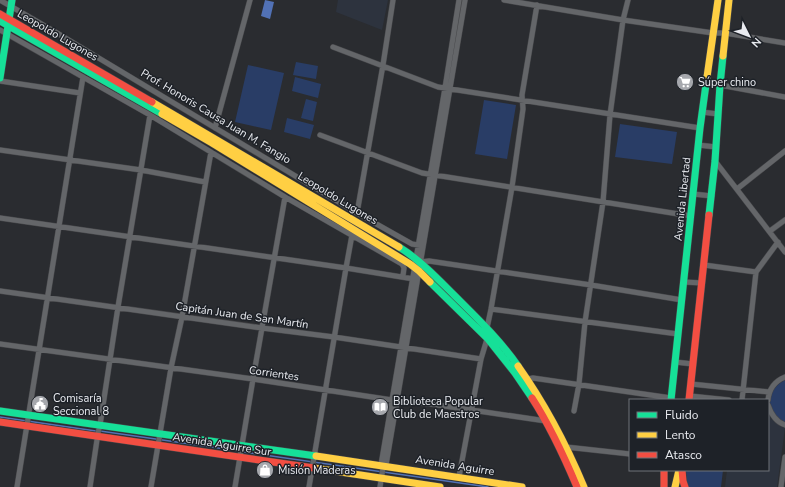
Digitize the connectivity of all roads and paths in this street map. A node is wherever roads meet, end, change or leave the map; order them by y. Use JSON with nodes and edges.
{"nodes":[{"id":1,"x":0,"y":0,"type":"edge"},
{"id":2,"x":250,"y":0,"type":"edge"},
{"id":3,"x":393,"y":0,"type":"edge"},
{"id":4,"x":459,"y":0,"type":"edge"},
{"id":5,"x":465,"y":0,"type":"edge"},
{"id":6,"x":504,"y":0,"type":"edge"},
{"id":7,"x":628,"y":0,"type":"edge"},
{"id":8,"x":718,"y":0,"type":"edge"},
{"id":9,"x":729,"y":0,"type":"edge"},
{"id":10,"x":12,"y":3,"type":"edge"},
{"id":11,"x":541,"y":4,"type":"edge"},
{"id":12,"x":0,"y":14,"type":"edge"},
{"id":13,"x":623,"y":20,"type":"junction"},
{"id":14,"x":0,"y":21,"type":"edge"},
{"id":15,"x":9,"y":23,"type":"junction"},
{"id":16,"x":0,"y":30,"type":"edge"},
{"id":17,"x":713,"y":33,"type":"junction"},
{"id":18,"x":725,"y":33,"type":"junction"},
{"id":19,"x":7,"y":34,"type":"junction"},
{"id":20,"x":785,"y":43,"type":"edge"},
{"id":21,"x":333,"y":47,"type":"dead end"},
{"id":22,"x":383,"y":65,"type":"junction"},
{"id":23,"x":83,"y":77,"type":"junction"},
{"id":24,"x":0,"y":78,"type":"edge"},
{"id":25,"x":0,"y":81,"type":"edge"},
{"id":26,"x":720,"y":85,"type":"junction"},
{"id":27,"x":448,"y":89,"type":"junction"},
{"id":28,"x":80,"y":93,"type":"junction"},
{"id":29,"x":785,"y":97,"type":"edge"},
{"id":30,"x":523,"y":100,"type":"junction"},
{"id":31,"x":702,"y":112,"type":"junction"},
{"id":32,"x":718,"y":114,"type":"junction"},
{"id":33,"x":150,"y":115,"type":"junction"},
{"id":34,"x":610,"y":115,"type":"junction"},
{"id":35,"x":215,"y":128,"type":"junction"},
{"id":36,"x":700,"y":128,"type":"junction"},
{"id":37,"x":320,"y":135,"type":"dead end"},
{"id":38,"x":698,"y":145,"type":"junction"},
{"id":39,"x":716,"y":147,"type":"junction"},
{"id":40,"x":0,"y":150,"type":"edge"},
{"id":41,"x":785,"y":151,"type":"edge"},
{"id":42,"x":211,"y":152,"type":"junction"},
{"id":43,"x":367,"y":152,"type":"junction"},
{"id":44,"x":70,"y":160,"type":"junction"},
{"id":45,"x":715,"y":162,"type":"junction"},
{"id":46,"x":141,"y":170,"type":"junction"},
{"id":47,"x":432,"y":175,"type":"junction"},
{"id":48,"x":205,"y":182,"type":"junction"},
{"id":49,"x":512,"y":187,"type":"junction"},
{"id":50,"x":737,"y":189,"type":"junction"},
{"id":51,"x":693,"y":194,"type":"junction"},
{"id":52,"x":712,"y":196,"type":"junction"},
{"id":53,"x":285,"y":197,"type":"junction"},
{"id":54,"x":603,"y":202,"type":"junction"},
{"id":55,"x":357,"y":213,"type":"junction"},
{"id":56,"x":691,"y":216,"type":"junction"},
{"id":57,"x":0,"y":218,"type":"edge"},
{"id":58,"x":785,"y":220,"type":"edge"},
{"id":59,"x":59,"y":227,"type":"junction"},
{"id":60,"x":770,"y":231,"type":"junction"},
{"id":61,"x":352,"y":235,"type":"junction"},
{"id":62,"x":130,"y":237,"type":"junction"},
{"id":63,"x":778,"y":242,"type":"junction"},
{"id":64,"x":194,"y":245,"type":"junction"},
{"id":65,"x":420,"y":246,"type":"junction"},
{"id":66,"x":785,"y":252,"type":"edge"},
{"id":67,"x":274,"y":257,"type":"junction"},
{"id":68,"x":418,"y":260,"type":"junction"},
{"id":69,"x":704,"y":265,"type":"junction"},
{"id":70,"x":346,"y":268,"type":"junction"},
{"id":71,"x":416,"y":269,"type":"junction"},
{"id":72,"x":498,"y":272,"type":"junction"},
{"id":73,"x":756,"y":272,"type":"junction"},
{"id":74,"x":403,"y":276,"type":"junction"},
{"id":75,"x":415,"y":279,"type":"junction"},
{"id":76,"x":684,"y":282,"type":"junction"},
{"id":77,"x":702,"y":284,"type":"junction"},
{"id":78,"x":591,"y":285,"type":"junction"},
{"id":79,"x":0,"y":291,"type":"edge"},
{"id":80,"x":48,"y":298,"type":"junction"},
{"id":81,"x":682,"y":300,"type":"junction"},
{"id":82,"x":118,"y":307,"type":"junction"},
{"id":83,"x":491,"y":310,"type":"junction"},
{"id":84,"x":182,"y":317,"type":"junction"},
{"id":85,"x":585,"y":322,"type":"junction"},
{"id":86,"x":262,"y":328,"type":"junction"},
{"id":87,"x":487,"y":328,"type":"junction"},
{"id":88,"x":678,"y":334,"type":"junction"},
{"id":89,"x":334,"y":337,"type":"junction"},
{"id":90,"x":487,"y":339,"type":"junction"},
{"id":91,"x":0,"y":344,"type":"edge"},
{"id":92,"x":403,"y":347,"type":"junction"},
{"id":93,"x":39,"y":349,"type":"junction"},
{"id":94,"x":110,"y":359,"type":"junction"},
{"id":95,"x":481,"y":359,"type":"junction"},
{"id":96,"x":675,"y":362,"type":"junction"},
{"id":97,"x":693,"y":364,"type":"junction"},
{"id":98,"x":171,"y":368,"type":"junction"},
{"id":99,"x":785,"y":377,"type":"edge"},
{"id":100,"x":253,"y":379,"type":"junction"},
{"id":101,"x":528,"y":379,"type":"junction"},
{"id":102,"x":579,"y":384,"type":"junction"},
{"id":103,"x":691,"y":384,"type":"junction"},
{"id":104,"x":326,"y":390,"type":"junction"},
{"id":105,"x":743,"y":390,"type":"junction"},
{"id":106,"x":769,"y":392,"type":"junction"},
{"id":107,"x":690,"y":398,"type":"edge"},
{"id":108,"x":671,"y":399,"type":"edge"},
{"id":109,"x":710,"y":399,"type":"edge"},
{"id":110,"x":742,"y":399,"type":"edge"},
{"id":111,"x":768,"y":399,"type":"edge"},
{"id":112,"x":394,"y":401,"type":"junction"},
{"id":113,"x":769,"y":408,"type":"edge"},
{"id":114,"x":0,"y":410,"type":"edge"},
{"id":115,"x":472,"y":410,"type":"junction"},
{"id":116,"x":574,"y":412,"type":"dead end"},
{"id":117,"x":28,"y":416,"type":"junction"},
{"id":118,"x":546,"y":421,"type":"junction"},
{"id":119,"x":0,"y":422,"type":"edge"},
{"id":120,"x":28,"y":425,"type":"junction"},
{"id":121,"x":785,"y":425,"type":"edge"},
{"id":122,"x":99,"y":430,"type":"junction"},
{"id":123,"x":160,"y":434,"type":"junction"},
{"id":124,"x":158,"y":444,"type":"junction"},
{"id":125,"x":566,"y":447,"type":"junction"},
{"id":126,"x":241,"y":451,"type":"junction"},
{"id":127,"x":629,"y":454,"type":"edge"},
{"id":128,"x":315,"y":457,"type":"junction"},
{"id":129,"x":785,"y":457,"type":"edge"},
{"id":130,"x":383,"y":466,"type":"junction"},
{"id":131,"x":313,"y":467,"type":"junction"},
{"id":132,"x":784,"y":470,"type":"edge"},
{"id":133,"x":664,"y":471,"type":"edge"},
{"id":134,"x":679,"y":471,"type":"edge"},
{"id":135,"x":682,"y":471,"type":"edge"},
{"id":136,"x":382,"y":477,"type":"junction"},
{"id":137,"x":459,"y":477,"type":"junction"},
{"id":138,"x":429,"y":486,"type":"edge"},
{"id":139,"x":17,"y":487,"type":"edge"},
{"id":140,"x":90,"y":487,"type":"edge"},
{"id":141,"x":151,"y":487,"type":"edge"},
{"id":142,"x":235,"y":487,"type":"edge"},
{"id":143,"x":309,"y":487,"type":"edge"},
{"id":144,"x":380,"y":487,"type":"edge"},
{"id":145,"x":440,"y":487,"type":"edge"},
{"id":146,"x":522,"y":487,"type":"edge"},
{"id":147,"x":576,"y":487,"type":"edge"},
{"id":148,"x":584,"y":487,"type":"edge"},
{"id":149,"x":663,"y":487,"type":"edge"},
{"id":150,"x":675,"y":487,"type":"edge"},
{"id":151,"x":685,"y":487,"type":"edge"},
{"id":152,"x":781,"y":487,"type":"edge"}],
"edges":[{"from":1,"to":10,"type":"street","name":"Prof. Honoris Causa Juan M. Fangio"},
{"from":2,"to":35,"type":"street"},
{"from":3,"to":22,"type":"street"},
{"from":4,"to":27,"type":"street"},
{"from":5,"to":27,"type":"street"},
{"from":6,"to":11,"type":"street"},
{"from":7,"to":13,"type":"street"},
{"from":8,"to":17,"type":"main road","name":"Avenida Libertad"},
{"from":9,"to":18,"type":"main road"},
{"from":10,"to":15,"type":"main road"},
{"from":10,"to":35,"type":"street","name":"Prof. Honoris Causa Juan M. Fangio"},
{"from":11,"to":13,"type":"street"},
{"from":11,"to":30,"type":"street"},
{"from":12,"to":15,"type":"main road","name":"Leopoldo Lugones"},
{"from":13,"to":17,"type":"street"},
{"from":13,"to":34,"type":"street"},
{"from":14,"to":15,"type":"main road","name":"Leopoldo Lugones"},
{"from":15,"to":19,"type":"main road"},
{"from":15,"to":68,"type":"main road","name":"Leopoldo Lugones"},
{"from":15,"to":71,"type":"main road","name":"Leopoldo Lugones"},
{"from":16,"to":19,"type":"street"},
{"from":17,"to":18,"type":"street"},
{"from":17,"to":31,"type":"main road","name":"Avenida Libertad"},
{"from":18,"to":20,"type":"street"},
{"from":18,"to":26,"type":"main road"},
{"from":19,"to":23,"type":"street"},
{"from":19,"to":24,"type":"main road"},
{"from":21,"to":22,"type":"street"},
{"from":22,"to":27,"type":"street"},
{"from":22,"to":43,"type":"street"},
{"from":23,"to":28,"type":"street"},
{"from":23,"to":33,"type":"street"},
{"from":25,"to":28,"type":"street"},
{"from":26,"to":29,"type":"street"},
{"from":26,"to":32,"type":"main road"},
{"from":27,"to":30,"type":"street"},
{"from":27,"to":47,"type":"street"},
{"from":28,"to":44,"type":"street"},
{"from":30,"to":34,"type":"street"},
{"from":30,"to":49,"type":"street"},
{"from":31,"to":32,"type":"street"},
{"from":31,"to":36,"type":"main road","name":"Avenida Libertad"},
{"from":32,"to":39,"type":"main road"},
{"from":33,"to":42,"type":"street"},
{"from":33,"to":46,"type":"street"},
{"from":34,"to":36,"type":"street"},
{"from":34,"to":54,"type":"street"},
{"from":35,"to":55,"type":"street","name":"Prof. Honoris Causa Juan M. Fangio"},
{"from":36,"to":38,"type":"main road","name":"Avenida Libertad"},
{"from":37,"to":43,"type":"street"},
{"from":38,"to":39,"type":"street"},
{"from":38,"to":51,"type":"main road","name":"Avenida Libertad"},
{"from":39,"to":45,"type":"main road"},
{"from":40,"to":44,"type":"street"},
{"from":41,"to":50,"type":"street"},
{"from":42,"to":48,"type":"street"},
{"from":42,"to":53,"type":"street"},
{"from":43,"to":47,"type":"street"},
{"from":43,"to":55,"type":"street"},
{"from":44,"to":46,"type":"street"},
{"from":44,"to":59,"type":"street"},
{"from":45,"to":50,"type":"street"},
{"from":45,"to":52,"type":"main road"},
{"from":46,"to":48,"type":"street"},
{"from":46,"to":62,"type":"street"},
{"from":47,"to":49,"type":"street"},
{"from":47,"to":65,"type":"street"},
{"from":48,"to":64,"type":"street"},
{"from":49,"to":54,"type":"street"},
{"from":49,"to":72,"type":"street"},
{"from":50,"to":60,"type":"street"},
{"from":51,"to":52,"type":"street"},
{"from":51,"to":56,"type":"main road","name":"Avenida Libertad"},
{"from":52,"to":69,"type":"main road"},
{"from":53,"to":61,"type":"street"},
{"from":53,"to":67,"type":"street"},
{"from":54,"to":56,"type":"street"},
{"from":54,"to":78,"type":"street"},
{"from":55,"to":65,"type":"street","name":"Prof. Honoris Causa Juan M. Fangio"},
{"from":56,"to":76,"type":"main road","name":"Avenida Libertad"},
{"from":57,"to":59,"type":"street"},
{"from":58,"to":60,"type":"street"},
{"from":59,"to":62,"type":"street"},
{"from":59,"to":80,"type":"street"},
{"from":60,"to":63,"type":"street"},
{"from":61,"to":70,"type":"street"},
{"from":61,"to":74,"type":"street"},
{"from":62,"to":64,"type":"street"},
{"from":62,"to":82,"type":"street"},
{"from":63,"to":66,"type":"street"},
{"from":63,"to":73,"type":"street"},
{"from":64,"to":67,"type":"street"},
{"from":64,"to":84,"type":"street"},
{"from":65,"to":68,"type":"street"},
{"from":67,"to":70,"type":"street"},
{"from":67,"to":86,"type":"street"},
{"from":68,"to":71,"type":"street"},
{"from":68,"to":72,"type":"street"},
{"from":68,"to":87,"type":"main road","name":"Leopoldo Lugones"},
{"from":69,"to":73,"type":"street"},
{"from":69,"to":77,"type":"main road"},
{"from":70,"to":74,"type":"street"},
{"from":70,"to":89,"type":"street"},
{"from":71,"to":75,"type":"street"},
{"from":71,"to":90,"type":"main road","name":"Leopoldo Lugones"},
{"from":72,"to":78,"type":"street"},
{"from":72,"to":83,"type":"street"},
{"from":73,"to":105,"type":"street"},
{"from":74,"to":75,"type":"street"},
{"from":75,"to":92,"type":"street"},
{"from":76,"to":77,"type":"street"},
{"from":76,"to":81,"type":"main road","name":"Avenida Libertad"},
{"from":77,"to":97,"type":"main road"},
{"from":78,"to":81,"type":"street"},
{"from":78,"to":85,"type":"street"},
{"from":79,"to":80,"type":"street","name":"Capitán Juan de San Martín"},
{"from":80,"to":82,"type":"street","name":"Capitán Juan de San Martín"},
{"from":80,"to":93,"type":"street"},
{"from":81,"to":88,"type":"main road","name":"Avenida Libertad"},
{"from":82,"to":84,"type":"street","name":"Capitán Juan de San Martín"},
{"from":82,"to":94,"type":"street"},
{"from":83,"to":85,"type":"street"},
{"from":83,"to":87,"type":"street"},
{"from":84,"to":86,"type":"street","name":"Capitán Juan de San Martín"},
{"from":84,"to":98,"type":"street"},
{"from":85,"to":88,"type":"street"},
{"from":85,"to":102,"type":"street"},
{"from":86,"to":89,"type":"street","name":"Capitán Juan de San Martín"},
{"from":86,"to":100,"type":"street"},
{"from":87,"to":101,"type":"main road","name":"Leopoldo Lugones"},
{"from":88,"to":96,"type":"main road","name":"Avenida Libertad"},
{"from":89,"to":92,"type":"street","name":"Capitán Juan de San Martín"},
{"from":89,"to":104,"type":"street"},
{"from":90,"to":95,"type":"street"},
{"from":90,"to":118,"type":"main road","name":"Leopoldo Lugones"},
{"from":91,"to":93,"type":"street","name":"Corrientes"},
{"from":92,"to":95,"type":"street","name":"Capitán Juan de San Martín"},
{"from":92,"to":112,"type":"street"},
{"from":93,"to":94,"type":"street","name":"Corrientes"},
{"from":93,"to":117,"type":"street"},
{"from":94,"to":98,"type":"street","name":"Corrientes"},
{"from":94,"to":122,"type":"street"},
{"from":95,"to":115,"type":"street"},
{"from":96,"to":97,"type":"street"},
{"from":96,"to":108,"type":"main road","name":"Avenida Libertad"},
{"from":97,"to":103,"type":"main road"},
{"from":98,"to":100,"type":"street","name":"Corrientes"},
{"from":98,"to":123,"type":"street"},
{"from":99,"to":106,"type":"street"},
{"from":100,"to":104,"type":"street","name":"Corrientes"},
{"from":100,"to":126,"type":"street"},
{"from":101,"to":102,"type":"street"},
{"from":101,"to":125,"type":"main road","name":"Leopoldo Lugones"},
{"from":102,"to":108,"type":"street"},
{"from":102,"to":116,"type":"street"},
{"from":103,"to":105,"type":"street"},
{"from":103,"to":107,"type":"main road"},
{"from":104,"to":112,"type":"street","name":"Corrientes"},
{"from":104,"to":128,"type":"street"},
{"from":105,"to":106,"type":"street"},
{"from":105,"to":110,"type":"street"},
{"from":106,"to":111,"type":"street"},
{"from":107,"to":109,"type":"street"},
{"from":112,"to":115,"type":"street","name":"Corrientes"},
{"from":112,"to":130,"type":"street"},
{"from":113,"to":121,"type":"street"},
{"from":114,"to":117,"type":"main road","name":"Avenida Aguirre Sur"},
{"from":115,"to":118,"type":"street","name":"Corrientes"},
{"from":115,"to":137,"type":"street"},
{"from":117,"to":120,"type":"street"},
{"from":117,"to":122,"type":"main road","name":"Avenida Aguirre Sur"},
{"from":118,"to":147,"type":"main road","name":"Leopoldo Lugones"},
{"from":119,"to":120,"type":"main road","name":"Avenida Aguirre Sur"},
{"from":120,"to":122,"type":"main road","name":"Avenida Aguirre Sur"},
{"from":120,"to":139,"type":"street"},
{"from":122,"to":123,"type":"main road","name":"Avenida Aguirre Sur"},
{"from":122,"to":124,"type":"main road","name":"Avenida Aguirre Sur"},
{"from":122,"to":140,"type":"street"},
{"from":123,"to":124,"type":"street"},
{"from":123,"to":126,"type":"main road","name":"Avenida Aguirre Sur"},
{"from":124,"to":126,"type":"main road","name":"Avenida Aguirre Sur"},
{"from":124,"to":141,"type":"street"},
{"from":125,"to":127,"type":"street"},
{"from":125,"to":148,"type":"main road","name":"Leopoldo Lugones"},
{"from":126,"to":128,"type":"main road","name":"Avenida Aguirre Sur"},
{"from":126,"to":131,"type":"main road","name":"Avenida Aguirre Sur"},
{"from":126,"to":142,"type":"street"},
{"from":128,"to":130,"type":"main road","name":"Avenida Aguirre Sur"},
{"from":128,"to":131,"type":"street"},
{"from":129,"to":132,"type":"street"},
{"from":130,"to":136,"type":"street"},
{"from":130,"to":137,"type":"main road","name":"Avenida Aguirre"},
{"from":131,"to":136,"type":"main road","name":"Avenida Aguirre Sur"},
{"from":131,"to":143,"type":"street"},
{"from":132,"to":152,"type":"street"},
{"from":133,"to":149,"type":"main road"},
{"from":134,"to":150,"type":"main road"},
{"from":135,"to":151,"type":"main road"},
{"from":136,"to":138,"type":"main road","name":"Avenida Aguirre Sur"},
{"from":136,"to":144,"type":"street"},
{"from":137,"to":146,"type":"main road","name":"Avenida Aguirre"},
{"from":138,"to":145,"type":"main road","name":"Avenida Aguirre Sur"}]}
